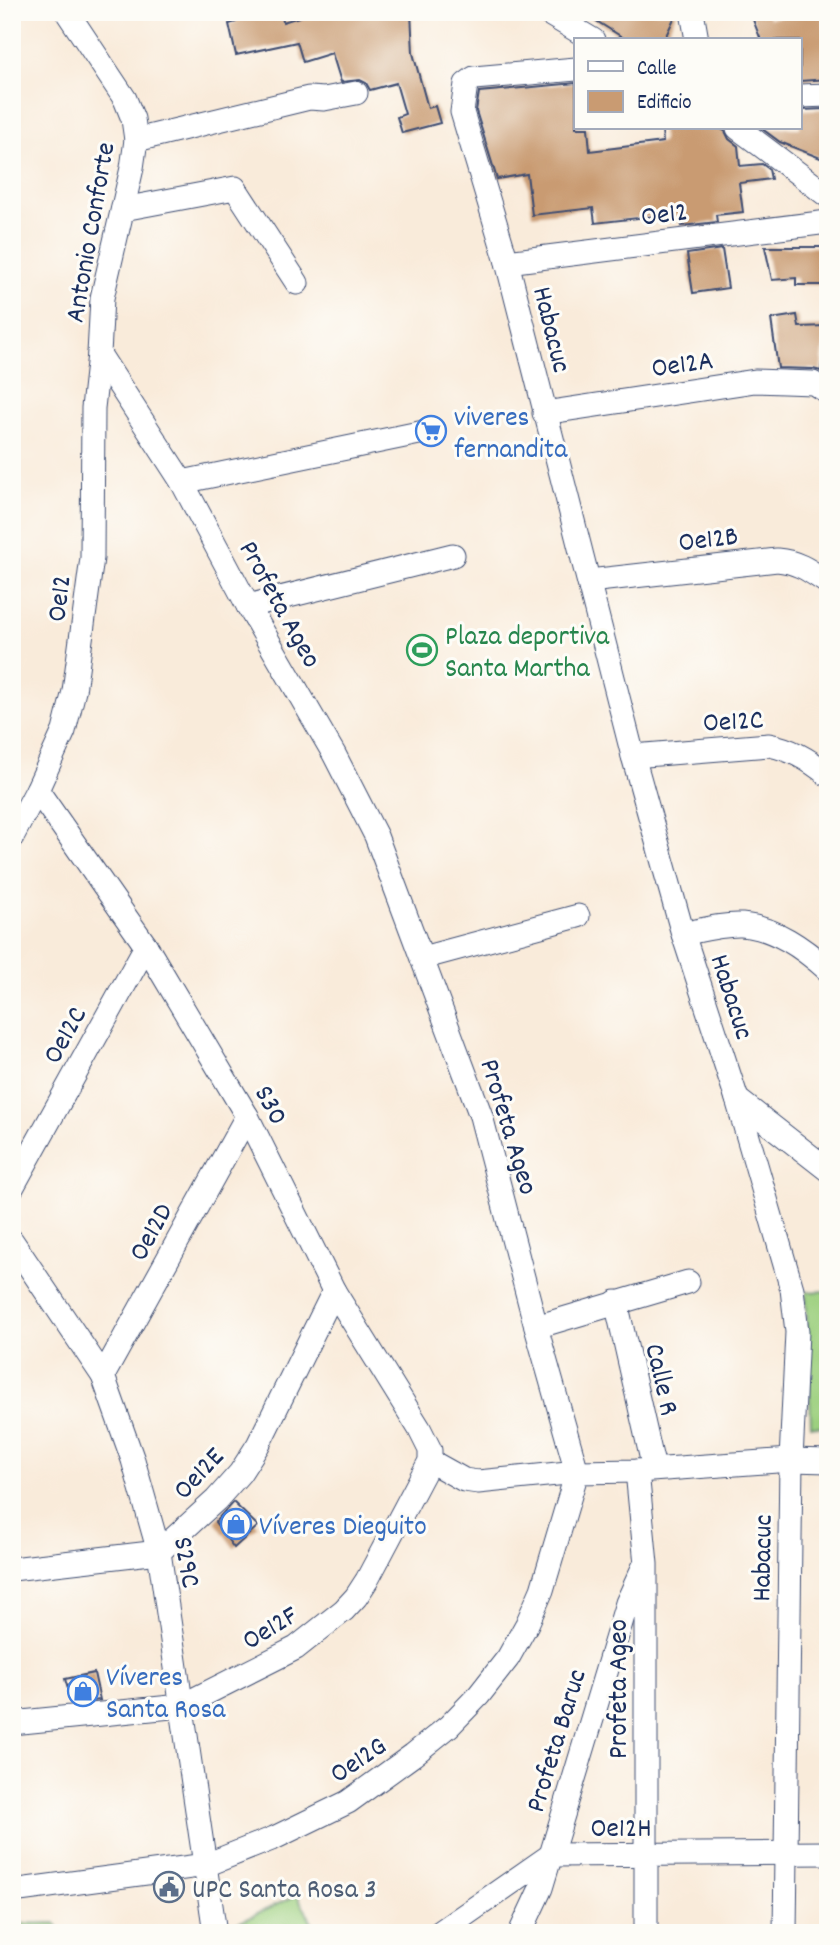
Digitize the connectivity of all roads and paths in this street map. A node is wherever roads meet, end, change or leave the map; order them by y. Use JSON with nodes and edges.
{"nodes":[{"id":1,"x":67,"y":12,"type":"edge"},
{"id":2,"x":546,"y":12,"type":"edge"},
{"id":3,"x":692,"y":12,"type":"edge"},
{"id":4,"x":590,"y":38,"type":"edge"},
{"id":5,"x":697,"y":38,"type":"edge"},
{"id":6,"x":574,"y":69,"type":"edge"},
{"id":7,"x":356,"y":93,"type":"dead end"},
{"id":8,"x":828,"y":95,"type":"edge"},
{"id":9,"x":802,"y":96,"type":"edge"},
{"id":10,"x":741,"y":130,"type":"edge"},
{"id":11,"x":136,"y":141,"type":"junction"},
{"id":12,"x":828,"y":196,"type":"edge"},
{"id":13,"x":122,"y":209,"type":"junction"},
{"id":14,"x":828,"y":222,"type":"edge"},
{"id":15,"x":507,"y":262,"type":"junction"},
{"id":16,"x":297,"y":283,"type":"dead end"},
{"id":17,"x":99,"y":354,"type":"junction"},
{"id":18,"x":828,"y":392,"type":"edge"},
{"id":19,"x":544,"y":413,"type":"junction"},
{"id":20,"x":424,"y":432,"type":"dead end"},
{"id":21,"x":182,"y":482,"type":"junction"},
{"id":22,"x":453,"y":555,"type":"dead end"},
{"id":23,"x":589,"y":581,"type":"junction"},
{"id":24,"x":828,"y":583,"type":"edge"},
{"id":25,"x":248,"y":606,"type":"junction"},
{"id":26,"x":633,"y":756,"type":"junction"},
{"id":27,"x":828,"y":775,"type":"edge"},
{"id":28,"x":37,"y":790,"type":"junction"},
{"id":29,"x":12,"y":836,"type":"edge"},
{"id":30,"x":578,"y":916,"type":"dead end"},
{"id":31,"x":683,"y":933,"type":"junction"},
{"id":32,"x":146,"y":946,"type":"junction"},
{"id":33,"x":422,"y":958,"type":"junction"},
{"id":34,"x":828,"y":970,"type":"edge"},
{"id":35,"x":737,"y":1099,"type":"junction"},
{"id":36,"x":247,"y":1116,"type":"junction"},
{"id":37,"x":828,"y":1170,"type":"edge"},
{"id":38,"x":12,"y":1188,"type":"edge"},
{"id":39,"x":12,"y":1241,"type":"edge"},
{"id":40,"x":688,"y":1282,"type":"dead end"},
{"id":41,"x":334,"y":1291,"type":"junction"},
{"id":42,"x":616,"y":1302,"type":"junction"},
{"id":43,"x":536,"y":1327,"type":"junction"},
{"id":44,"x":103,"y":1376,"type":"junction"},
{"id":45,"x":791,"y":1460,"type":"junction"},
{"id":46,"x":430,"y":1461,"type":"junction"},
{"id":47,"x":828,"y":1461,"type":"edge"},
{"id":48,"x":646,"y":1470,"type":"junction"},
{"id":49,"x":577,"y":1472,"type":"junction"},
{"id":50,"x":159,"y":1552,"type":"junction"},
{"id":51,"x":646,"y":1564,"type":"junction"},
{"id":52,"x":12,"y":1569,"type":"edge"},
{"id":53,"x":181,"y":1706,"type":"junction"},
{"id":54,"x":12,"y":1723,"type":"edge"},
{"id":55,"x":787,"y":1853,"type":"junction"},
{"id":56,"x":828,"y":1853,"type":"edge"},
{"id":57,"x":551,"y":1855,"type":"junction"},
{"id":58,"x":645,"y":1856,"type":"junction"},
{"id":59,"x":206,"y":1865,"type":"junction"},
{"id":60,"x":12,"y":1891,"type":"edge"},
{"id":61,"x":214,"y":1926,"type":"dead end"},
{"id":62,"x":439,"y":1933,"type":"edge"},
{"id":63,"x":520,"y":1933,"type":"edge"},
{"id":64,"x":646,"y":1933,"type":"edge"},
{"id":65,"x":785,"y":1933,"type":"edge"}],
"edges":[{"from":1,"to":11,"type":"street","name":"Antonio Conforte"},
{"from":2,"to":4,"type":"street"},
{"from":3,"to":5,"type":"street"},
{"from":6,"to":15,"type":"street","name":"Habacuc"},
{"from":7,"to":11,"type":"street"},
{"from":8,"to":9,"type":"street"},
{"from":10,"to":12,"type":"street"},
{"from":11,"to":13,"type":"street","name":"Antonio Conforte"},
{"from":13,"to":16,"type":"street"},
{"from":13,"to":17,"type":"street","name":"Antonio Conforte"},
{"from":14,"to":15,"type":"street","name":"Oe12"},
{"from":15,"to":19,"type":"street","name":"Habacuc"},
{"from":17,"to":21,"type":"street","name":"Profeta Ageo"},
{"from":17,"to":28,"type":"street","name":"Oe12"},
{"from":18,"to":19,"type":"street","name":"Oe12A"},
{"from":19,"to":23,"type":"street","name":"Habacuc"},
{"from":20,"to":21,"type":"street"},
{"from":21,"to":25,"type":"street","name":"Profeta Ageo"},
{"from":22,"to":25,"type":"street"},
{"from":23,"to":24,"type":"street","name":"Oe12B"},
{"from":23,"to":26,"type":"street","name":"Habacuc"},
{"from":25,"to":33,"type":"street","name":"Profeta Ageo"},
{"from":26,"to":27,"type":"street","name":"Oe12C"},
{"from":26,"to":31,"type":"street","name":"Habacuc"},
{"from":28,"to":29,"type":"street","name":"Oe12"},
{"from":28,"to":32,"type":"street","name":"S30"},
{"from":30,"to":33,"type":"street"},
{"from":31,"to":34,"type":"street"},
{"from":31,"to":35,"type":"street","name":"Habacuc"},
{"from":32,"to":36,"type":"street","name":"S30"},
{"from":32,"to":38,"type":"street","name":"Oe12C"},
{"from":33,"to":43,"type":"street","name":"Profeta Ageo"},
{"from":35,"to":37,"type":"street"},
{"from":35,"to":45,"type":"street","name":"Habacuc"},
{"from":36,"to":41,"type":"street","name":"S30"},
{"from":36,"to":44,"type":"street","name":"Oe12D"},
{"from":39,"to":44,"type":"street","name":"S29C"},
{"from":40,"to":42,"type":"street"},
{"from":41,"to":46,"type":"street","name":"S30"},
{"from":41,"to":50,"type":"street","name":"Oe12E"},
{"from":42,"to":43,"type":"street"},
{"from":42,"to":48,"type":"street","name":"Calle R"},
{"from":43,"to":49,"type":"street","name":"Profeta Ageo"},
{"from":44,"to":50,"type":"street","name":"S29C"},
{"from":45,"to":47,"type":"street"},
{"from":45,"to":48,"type":"street"},
{"from":45,"to":55,"type":"street","name":"Habacuc"},
{"from":46,"to":49,"type":"street"},
{"from":46,"to":53,"type":"street","name":"Oe12F"},
{"from":48,"to":49,"type":"street"},
{"from":48,"to":51,"type":"street","name":"Profeta Ageo"},
{"from":49,"to":59,"type":"street","name":"Oe12G"},
{"from":50,"to":52,"type":"street"},
{"from":50,"to":53,"type":"street","name":"S29C"},
{"from":51,"to":57,"type":"street","name":"Profeta Baruc"},
{"from":51,"to":58,"type":"street","name":"Profeta Ageo"},
{"from":53,"to":54,"type":"street","name":"Oe12F"},
{"from":53,"to":59,"type":"street","name":"S29C"},
{"from":55,"to":56,"type":"street","name":"Oe12H"},
{"from":55,"to":58,"type":"street","name":"Oe12H"},
{"from":55,"to":65,"type":"street","name":"Habacuc"},
{"from":57,"to":58,"type":"street","name":"Oe12H"},
{"from":57,"to":62,"type":"street","name":"Oe12H"},
{"from":57,"to":63,"type":"street","name":"Profeta Baruc"},
{"from":58,"to":64,"type":"street","name":"Profeta Ageo"},
{"from":59,"to":60,"type":"street","name":"Oe12G"},
{"from":59,"to":61,"type":"street","name":"S29C"}]}
